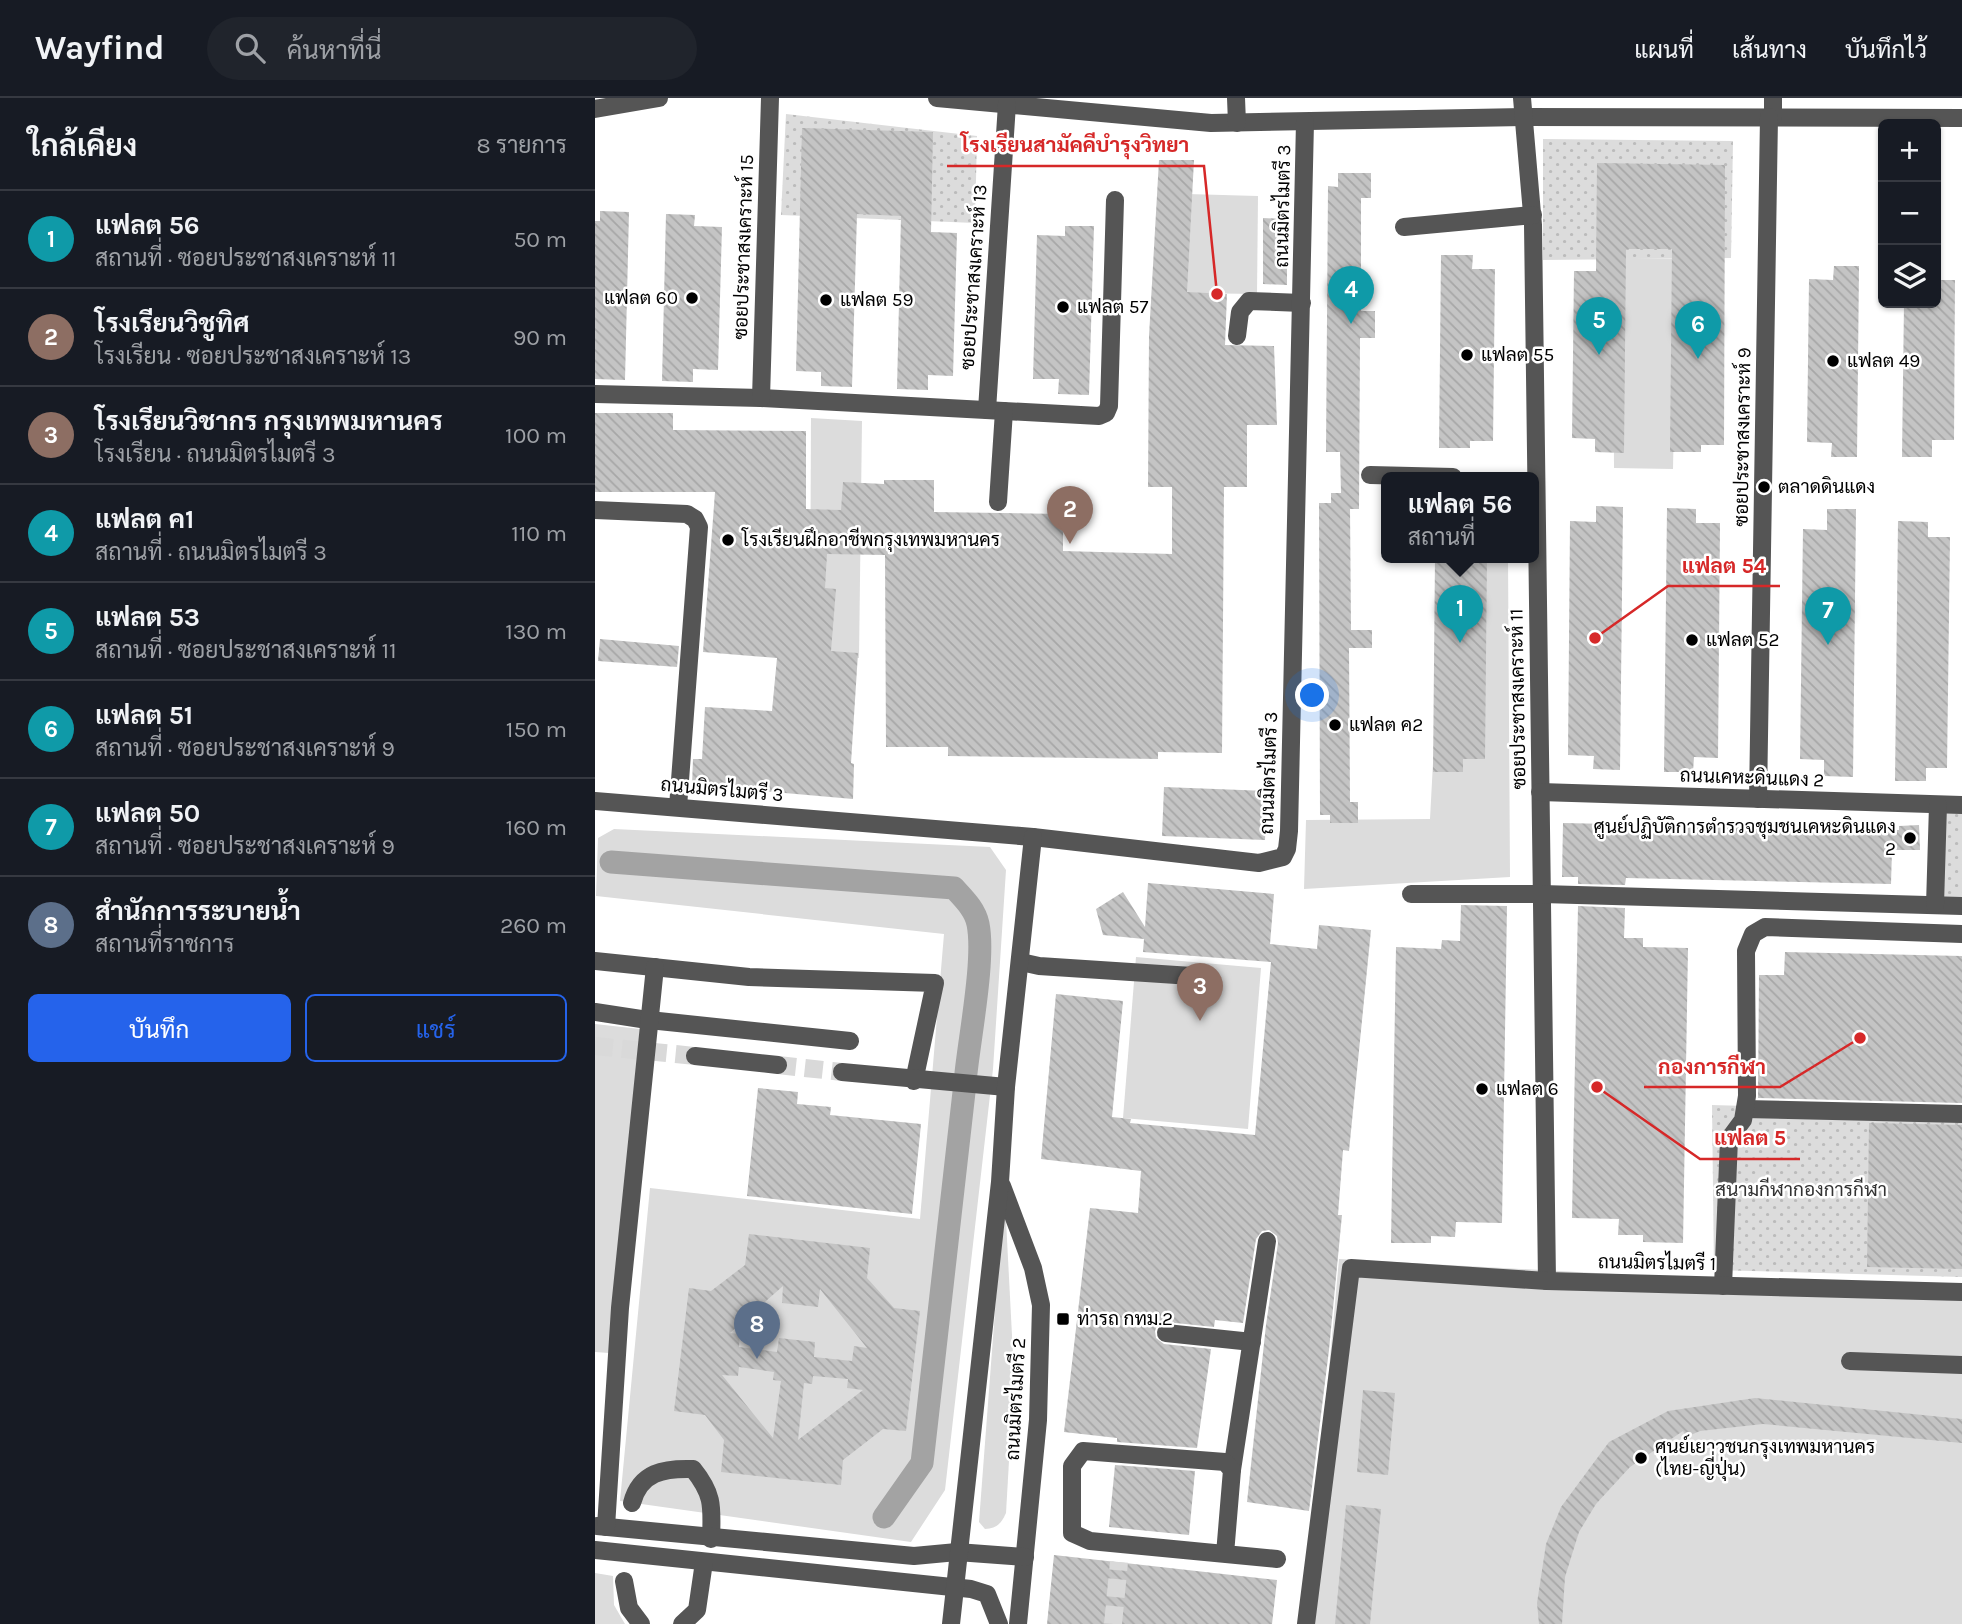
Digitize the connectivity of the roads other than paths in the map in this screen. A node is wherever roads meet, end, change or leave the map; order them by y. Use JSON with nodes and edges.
{"nodes":[{"id":1,"x":659,"y":98,"type":"edge"},
{"id":2,"x":770,"y":98,"type":"edge"},
{"id":3,"x":937,"y":98,"type":"edge"},
{"id":4,"x":1236,"y":98,"type":"edge"},
{"id":5,"x":1522,"y":98,"type":"edge"},
{"id":6,"x":1773,"y":98,"type":"edge"},
{"id":7,"x":1007,"y":104,"type":"junction"},
{"id":8,"x":595,"y":110,"type":"edge"},
{"id":9,"x":1523,"y":117,"type":"junction"},
{"id":10,"x":1771,"y":117,"type":"junction"},
{"id":11,"x":1962,"y":118,"type":"edge"},
{"id":12,"x":1305,"y":122,"type":"junction"},
{"id":13,"x":1237,"y":123,"type":"junction"},
{"id":14,"x":1115,"y":200,"type":"dead end"},
{"id":15,"x":1532,"y":215,"type":"junction"},
{"id":16,"x":1404,"y":227,"type":"dead end"},
{"id":17,"x":1302,"y":303,"type":"junction"},
{"id":18,"x":1237,"y":336,"type":"dead end"},
{"id":19,"x":595,"y":394,"type":"edge"},
{"id":20,"x":761,"y":398,"type":"junction"},
{"id":21,"x":995,"y":410,"type":"junction"},
{"id":22,"x":1534,"y":472,"type":"edge"},
{"id":23,"x":1370,"y":475,"type":"dead end"},
{"id":24,"x":1381,"y":475,"type":"edge"},
{"id":25,"x":998,"y":502,"type":"dead end"},
{"id":26,"x":595,"y":510,"type":"edge"},
{"id":27,"x":1536,"y":563,"type":"edge"},
{"id":28,"x":1540,"y":792,"type":"junction"},
{"id":29,"x":1758,"y":799,"type":"junction"},
{"id":30,"x":595,"y":801,"type":"edge"},
{"id":31,"x":1938,"y":805,"type":"junction"},
{"id":32,"x":1962,"y":805,"type":"edge"},
{"id":33,"x":678,"y":807,"type":"junction"},
{"id":34,"x":1033,"y":837,"type":"junction"},
{"id":35,"x":1411,"y":894,"type":"dead end"},
{"id":36,"x":1542,"y":894,"type":"junction"},
{"id":37,"x":1935,"y":905,"type":"junction"},
{"id":38,"x":1962,"y":906,"type":"edge"},
{"id":39,"x":1962,"y":934,"type":"edge"},
{"id":40,"x":595,"y":961,"type":"edge"},
{"id":41,"x":1020,"y":962,"type":"junction"},
{"id":42,"x":655,"y":967,"type":"junction"},
{"id":43,"x":1207,"y":977,"type":"dead end"},
{"id":44,"x":595,"y":1012,"type":"edge"},
{"id":45,"x":649,"y":1020,"type":"junction"},
{"id":46,"x":850,"y":1041,"type":"dead end"},
{"id":47,"x":695,"y":1056,"type":"tunnel mouth"},
{"id":48,"x":778,"y":1065,"type":"tunnel mouth"},
{"id":49,"x":842,"y":1072,"type":"tunnel mouth"},
{"id":50,"x":914,"y":1081,"type":"junction"},
{"id":51,"x":1006,"y":1087,"type":"junction"},
{"id":52,"x":1745,"y":1110,"type":"junction"},
{"id":53,"x":1962,"y":1114,"type":"edge"},
{"id":54,"x":1000,"y":1182,"type":"junction"},
{"id":55,"x":1267,"y":1241,"type":"dead end"},
{"id":56,"x":1547,"y":1281,"type":"junction"},
{"id":57,"x":1723,"y":1286,"type":"junction"},
{"id":58,"x":1962,"y":1292,"type":"edge"},
{"id":59,"x":1166,"y":1333,"type":"dead end"},
{"id":60,"x":1252,"y":1342,"type":"junction"},
{"id":61,"x":1850,"y":1361,"type":"dead end"},
{"id":62,"x":1962,"y":1365,"type":"edge"},
{"id":63,"x":1233,"y":1470,"type":"junction"},
{"id":64,"x":632,"y":1503,"type":"dead end"},
{"id":65,"x":600,"y":1527,"type":"edge"},
{"id":66,"x":711,"y":1539,"type":"junction"},
{"id":67,"x":1122,"y":1544,"type":"junction"},
{"id":68,"x":595,"y":1550,"type":"edge"},
{"id":69,"x":957,"y":1552,"type":"junction"},
{"id":70,"x":1225,"y":1554,"type":"junction"},
{"id":71,"x":1025,"y":1557,"type":"junction"},
{"id":72,"x":1277,"y":1559,"type":"dead end"},
{"id":73,"x":704,"y":1562,"type":"junction"},
{"id":74,"x":1119,"y":1562,"type":"tunnel mouth"},
{"id":75,"x":624,"y":1581,"type":"dead end"},
{"id":76,"x":954,"y":1589,"type":"junction"},
{"id":77,"x":641,"y":1624,"type":"edge"},
{"id":78,"x":682,"y":1624,"type":"edge"},
{"id":79,"x":951,"y":1624,"type":"edge"},
{"id":80,"x":999,"y":1624,"type":"edge"},
{"id":81,"x":1018,"y":1624,"type":"edge"},
{"id":82,"x":1306,"y":1624,"type":"edge"}],
"edges":[{"from":1,"to":8,"type":"street"},
{"from":2,"to":20,"type":"street","name":"ซอยประชาสงเคราะห์ 15"},
{"from":3,"to":7,"type":"street"},
{"from":4,"to":13,"type":"street"},
{"from":5,"to":9,"type":"street","name":"ซอยประชาสงเคราะห์ 11"},
{"from":6,"to":10,"type":"street","name":"ซอยประชาสงเคราะห์ 9"},
{"from":7,"to":13,"type":"street"},
{"from":7,"to":21,"type":"street","name":"ซอยประชาสงเคราะห์ 13"},
{"from":9,"to":10,"type":"street"},
{"from":9,"to":12,"type":"street"},
{"from":9,"to":15,"type":"street","name":"ซอยประชาสงเคราะห์ 11"},
{"from":10,"to":11,"type":"street"},
{"from":10,"to":29,"type":"street","name":"ซอยประชาสงเคราะห์ 9"},
{"from":12,"to":13,"type":"street"},
{"from":12,"to":17,"type":"street","name":"ถนนมิตรไมตรี 3"},
{"from":14,"to":21,"type":"street"},
{"from":15,"to":16,"type":"street"},
{"from":15,"to":22,"type":"street","name":"ซอยประชาสงเคราะห์ 11"},
{"from":17,"to":18,"type":"street"},
{"from":17,"to":34,"type":"street","name":"ถนนมิตรไมตรี 3"},
{"from":19,"to":20,"type":"street"},
{"from":20,"to":21,"type":"street"},
{"from":21,"to":25,"type":"street","name":"ซอยประชาสงเคราะห์ 13"},
{"from":23,"to":24,"type":"street"},
{"from":26,"to":33,"type":"street"},
{"from":27,"to":28,"type":"street","name":"ซอยประชาสงเคราะห์ 11"},
{"from":28,"to":29,"type":"street","name":"ถนนเคหะดินแดง 2"},
{"from":28,"to":36,"type":"street","name":"ซอยประชาสงเคราะห์ 11"},
{"from":29,"to":31,"type":"street","name":"ถนนเคหะดินแดง 2"},
{"from":30,"to":33,"type":"street","name":"ถนนมิตรไมตรี 3"},
{"from":31,"to":32,"type":"street","name":"ถนนเคหะดินแดง 2"},
{"from":31,"to":37,"type":"street"},
{"from":33,"to":34,"type":"street","name":"ถนนมิตรไมตรี 3"},
{"from":34,"to":41,"type":"street","name":"ถนนมิตรไมตรี 2"},
{"from":35,"to":36,"type":"street"},
{"from":36,"to":37,"type":"street"},
{"from":36,"to":56,"type":"street","name":"ซอยประชาสงเคราะห์ 11"},
{"from":37,"to":38,"type":"street"},
{"from":39,"to":52,"type":"street"},
{"from":40,"to":42,"type":"street"},
{"from":41,"to":43,"type":"street"},
{"from":41,"to":51,"type":"street","name":"ถนนมิตรไมตรี 2"},
{"from":42,"to":45,"type":"street"},
{"from":42,"to":50,"type":"street"},
{"from":44,"to":45,"type":"street"},
{"from":45,"to":46,"type":"street"},
{"from":45,"to":65,"type":"street"},
{"from":47,"to":48,"type":"street"},
{"from":49,"to":50,"type":"street"},
{"from":50,"to":51,"type":"street"},
{"from":51,"to":54,"type":"street","name":"ถนนมิตรไมตรี 2"},
{"from":52,"to":53,"type":"street"},
{"from":52,"to":57,"type":"street"},
{"from":54,"to":69,"type":"street","name":"ถนนมิตรไมตรี 2"},
{"from":54,"to":71,"type":"street","name":"ถนนมิตรไมตรี 2"},
{"from":55,"to":60,"type":"street"},
{"from":56,"to":57,"type":"street","name":"ถนนมิตรไมตรี 1"},
{"from":56,"to":82,"type":"street","name":"ถนนมิตรไมตรี 1"},
{"from":57,"to":58,"type":"street","name":"ถนนมิตรไมตรี 1"},
{"from":59,"to":60,"type":"street"},
{"from":60,"to":63,"type":"street"},
{"from":61,"to":62,"type":"street"},
{"from":63,"to":67,"type":"street"},
{"from":63,"to":70,"type":"street"},
{"from":64,"to":66,"type":"street"},
{"from":65,"to":66,"type":"street"},
{"from":66,"to":69,"type":"street"},
{"from":67,"to":70,"type":"street"},
{"from":67,"to":74,"type":"street"},
{"from":68,"to":73,"type":"street"},
{"from":69,"to":71,"type":"street"},
{"from":69,"to":76,"type":"street","name":"ถนนมิตรไมตรี 2"},
{"from":70,"to":72,"type":"street"},
{"from":71,"to":81,"type":"street","name":"ถนนมิตรไมตรี 2"},
{"from":73,"to":76,"type":"street"},
{"from":73,"to":78,"type":"street"},
{"from":75,"to":77,"type":"street"},
{"from":76,"to":79,"type":"street","name":"ถนนมิตรไมตรี 2"},
{"from":76,"to":80,"type":"street"}]}
